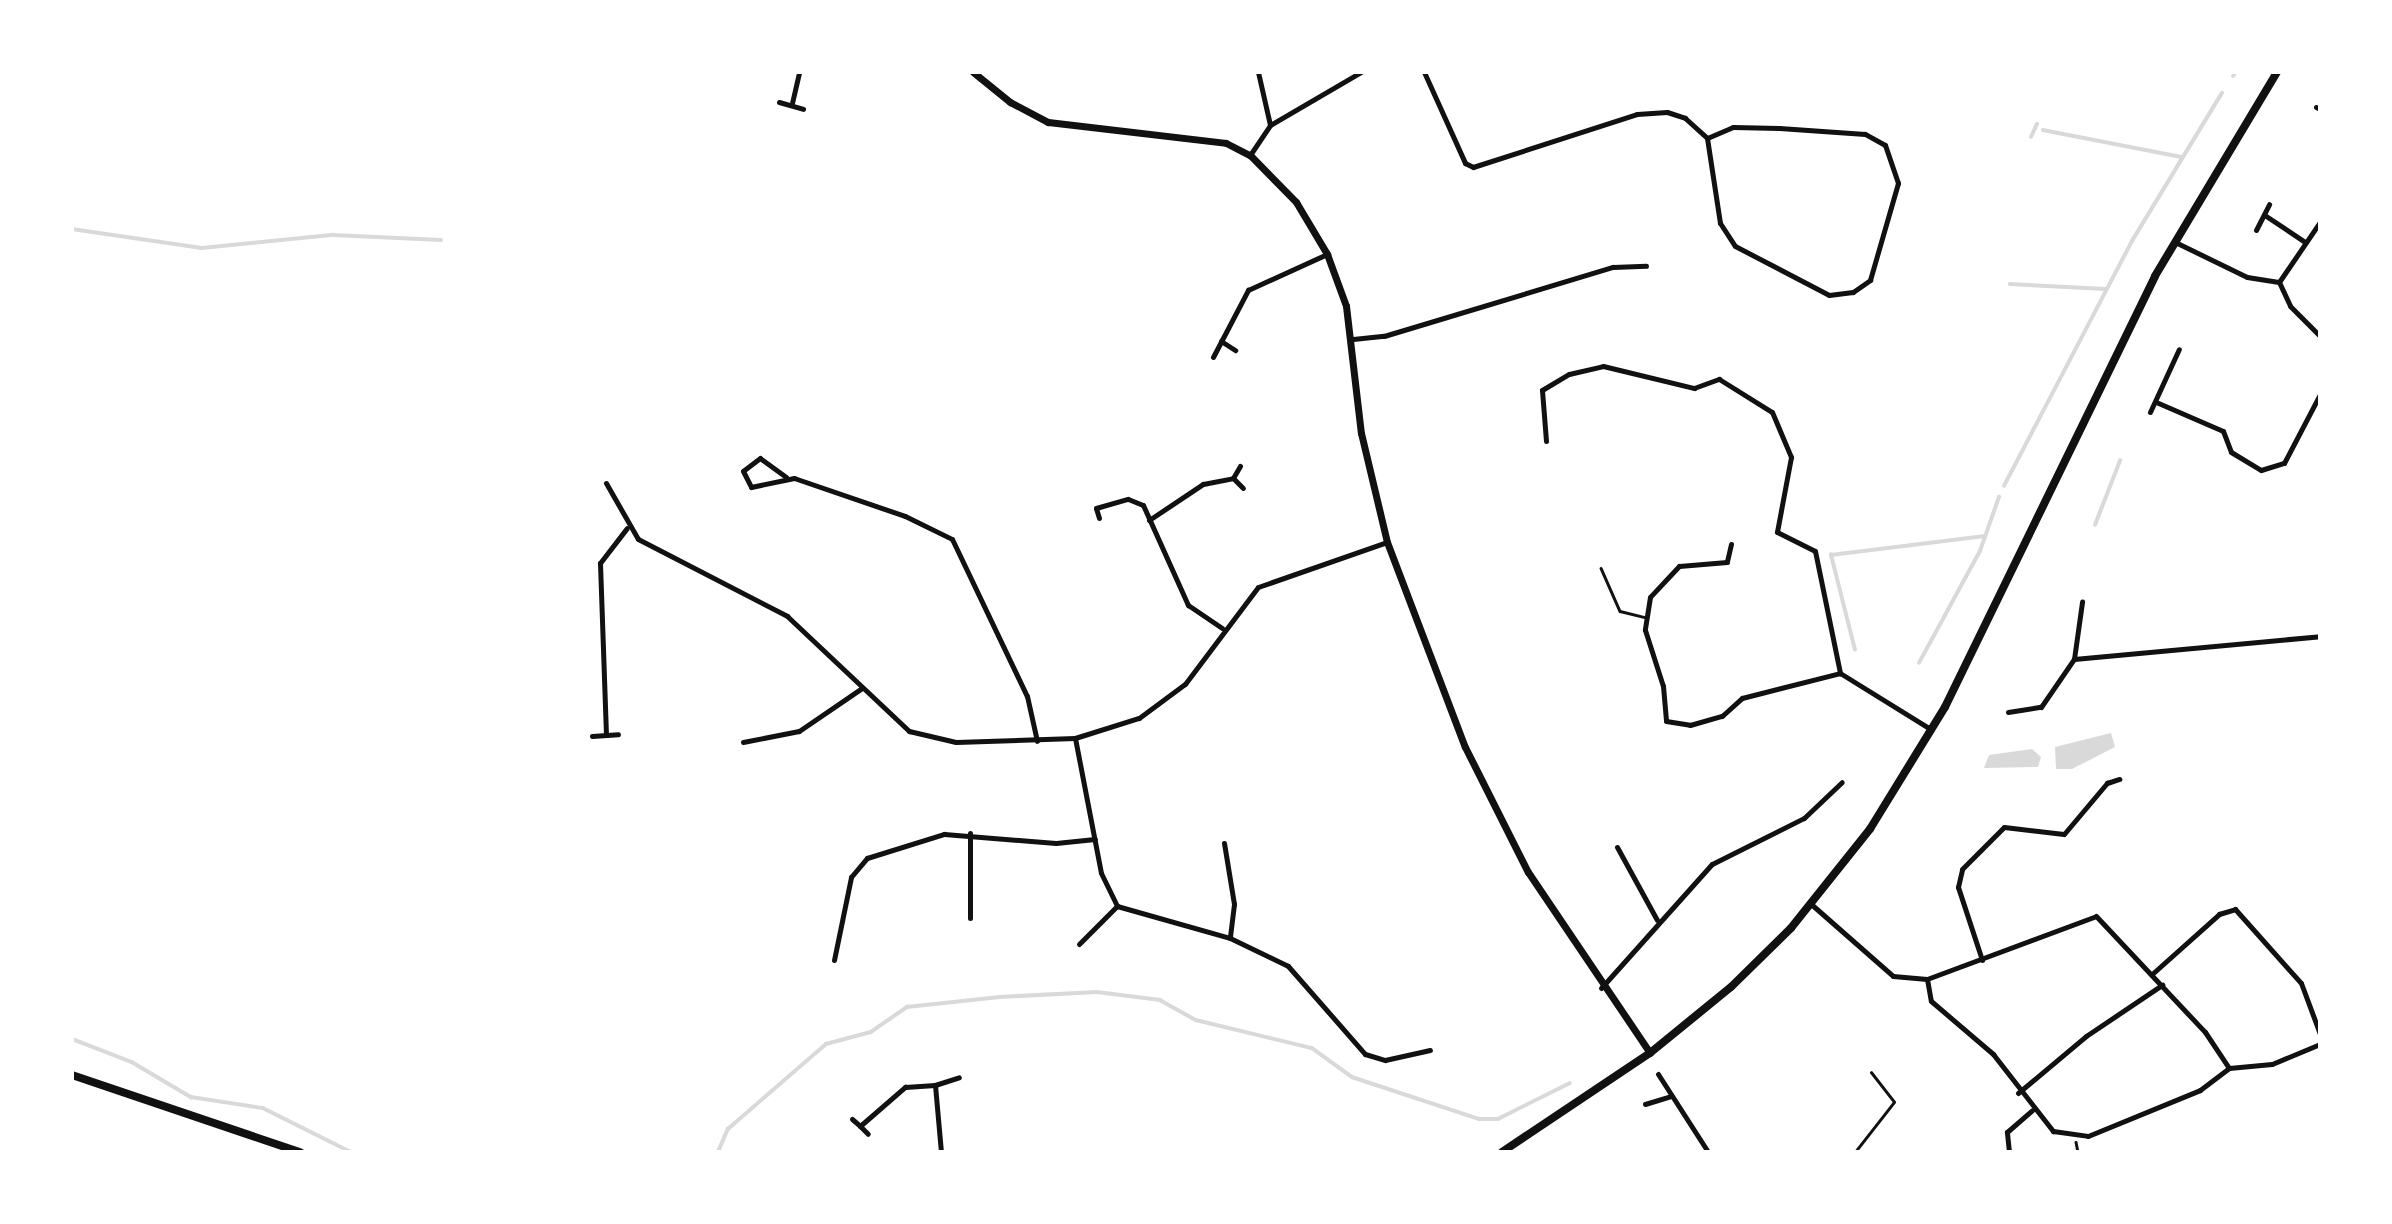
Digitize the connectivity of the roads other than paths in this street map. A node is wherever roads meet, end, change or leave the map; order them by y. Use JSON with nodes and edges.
{"nodes":[{"id":1,"x":799,"y":72,"type":"edge"},
{"id":2,"x":973,"y":72,"type":"edge"},
{"id":3,"x":1258,"y":72,"type":"edge"},
{"id":4,"x":1361,"y":72,"type":"edge"},
{"id":5,"x":1424,"y":72,"type":"edge"},
{"id":6,"x":2277,"y":72,"type":"edge"},
{"id":7,"x":779,"y":102,"type":"dead end"},
{"id":8,"x":792,"y":103,"type":"junction"},
{"id":9,"x":803,"y":109,"type":"dead end"},
{"id":10,"x":1270,"y":125,"type":"junction"},
{"id":11,"x":1707,"y":138,"type":"junction"},
{"id":12,"x":1250,"y":155,"type":"junction"},
{"id":13,"x":2269,"y":204,"type":"dead end"},
{"id":14,"x":2266,"y":216,"type":"junction"},
{"id":15,"x":2320,"y":222,"type":"edge"},
{"id":16,"x":2256,"y":230,"type":"dead end"},
{"id":17,"x":2175,"y":242,"type":"junction"},
{"id":18,"x":2305,"y":242,"type":"junction"},
{"id":19,"x":1327,"y":254,"type":"junction"},
{"id":20,"x":1646,"y":266,"type":"dead end"},
{"id":21,"x":2279,"y":282,"type":"junction"},
{"id":22,"x":2318,"y":333,"type":"edge"},
{"id":23,"x":1353,"y":339,"type":"junction"},
{"id":24,"x":1221,"y":341,"type":"junction"},
{"id":25,"x":2179,"y":349,"type":"dead end"},
{"id":26,"x":1235,"y":350,"type":"dead end"},
{"id":27,"x":1213,"y":357,"type":"dead end"},
{"id":28,"x":2320,"y":394,"type":"edge"},
{"id":29,"x":2156,"y":402,"type":"junction"},
{"id":30,"x":2150,"y":412,"type":"dead end"},
{"id":31,"x":1546,"y":441,"type":"dead end"},
{"id":32,"x":1240,"y":466,"type":"dead end"},
{"id":33,"x":786,"y":477,"type":"junction"},
{"id":34,"x":1233,"y":478,"type":"junction"},
{"id":35,"x":606,"y":483,"type":"dead end"},
{"id":36,"x":1242,"y":488,"type":"dead end"},
{"id":37,"x":1099,"y":518,"type":"dead end"},
{"id":38,"x":1150,"y":520,"type":"junction"},
{"id":39,"x":627,"y":528,"type":"junction"},
{"id":40,"x":1388,"y":542,"type":"junction"},
{"id":41,"x":1731,"y":544,"type":"dead end"},
{"id":42,"x":1601,"y":568,"type":"dead end"},
{"id":43,"x":2082,"y":602,"type":"dead end"},
{"id":44,"x":1644,"y":617,"type":"junction"},
{"id":45,"x":1222,"y":628,"type":"junction"},
{"id":46,"x":2320,"y":636,"type":"edge"},
{"id":47,"x":2074,"y":659,"type":"junction"},
{"id":48,"x":1840,"y":673,"type":"junction"},
{"id":49,"x":862,"y":688,"type":"junction"},
{"id":50,"x":2008,"y":712,"type":"dead end"},
{"id":51,"x":1932,"y":730,"type":"junction"},
{"id":52,"x":618,"y":734,"type":"dead end"},
{"id":53,"x":606,"y":735,"type":"junction"},
{"id":54,"x":592,"y":736,"type":"dead end"},
{"id":55,"x":1075,"y":738,"type":"junction"},
{"id":56,"x":1037,"y":741,"type":"junction"},
{"id":57,"x":743,"y":742,"type":"dead end"},
{"id":58,"x":2119,"y":779,"type":"dead end"},
{"id":59,"x":1842,"y":782,"type":"dead end"},
{"id":60,"x":970,"y":833,"type":"junction"},
{"id":61,"x":1095,"y":839,"type":"junction"},
{"id":62,"x":1224,"y":843,"type":"dead end"},
{"id":63,"x":1617,"y":847,"type":"dead end"},
{"id":64,"x":1811,"y":904,"type":"junction"},
{"id":65,"x":1117,"y":906,"type":"junction"},
{"id":66,"x":970,"y":918,"type":"dead end"},
{"id":67,"x":1657,"y":920,"type":"junction"},
{"id":68,"x":1230,"y":938,"type":"junction"},
{"id":69,"x":1079,"y":944,"type":"dead end"},
{"id":70,"x":834,"y":960,"type":"dead end"},
{"id":71,"x":1982,"y":961,"type":"junction"},
{"id":72,"x":2152,"y":974,"type":"junction"},
{"id":73,"x":1927,"y":979,"type":"junction"},
{"id":74,"x":2162,"y":985,"type":"junction"},
{"id":75,"x":1601,"y":988,"type":"junction"},
{"id":76,"x":2320,"y":1034,"type":"edge"},
{"id":77,"x":2320,"y":1044,"type":"edge"},
{"id":78,"x":1430,"y":1050,"type":"dead end"},
{"id":79,"x":1650,"y":1053,"type":"junction"},
{"id":80,"x":2229,"y":1068,"type":"junction"},
{"id":81,"x":1871,"y":1073,"type":"dead end"},
{"id":82,"x":1658,"y":1074,"type":"dead end"},
{"id":83,"x":72,"y":1075,"type":"edge"},
{"id":84,"x":960,"y":1077,"type":"dead end"},
{"id":85,"x":935,"y":1084,"type":"junction"},
{"id":86,"x":2018,"y":1093,"type":"junction"},
{"id":87,"x":1671,"y":1096,"type":"junction"},
{"id":88,"x":1645,"y":1104,"type":"dead end"},
{"id":89,"x":2032,"y":1110,"type":"junction"},
{"id":90,"x":852,"y":1119,"type":"dead end"},
{"id":91,"x":860,"y":1126,"type":"junction"},
{"id":92,"x":868,"y":1133,"type":"dead end"},
{"id":93,"x":2010,"y":1151,"type":"edge"},
{"id":94,"x":300,"y":1152,"type":"edge"},
{"id":95,"x":942,"y":1152,"type":"edge"},
{"id":96,"x":1502,"y":1152,"type":"edge"},
{"id":97,"x":1708,"y":1152,"type":"edge"},
{"id":98,"x":1855,"y":1152,"type":"edge"}],
"edges":[{"from":1,"to":8,"type":"street"},
{"from":2,"to":12,"type":"main road"},
{"from":3,"to":10,"type":"street"},
{"from":4,"to":10,"type":"street"},
{"from":5,"to":11,"type":"street"},
{"from":6,"to":17,"type":"main road"},
{"from":7,"to":8,"type":"street"},
{"from":8,"to":9,"type":"street"},
{"from":10,"to":12,"type":"street"},
{"from":11,"to":11,"type":"street"},
{"from":12,"to":19,"type":"main road"},
{"from":13,"to":14,"type":"street"},
{"from":14,"to":16,"type":"street"},
{"from":14,"to":18,"type":"street"},
{"from":15,"to":18,"type":"street"},
{"from":17,"to":21,"type":"street"},
{"from":17,"to":51,"type":"main road"},
{"from":18,"to":21,"type":"street"},
{"from":19,"to":23,"type":"main road"},
{"from":19,"to":24,"type":"street"},
{"from":20,"to":23,"type":"street"},
{"from":21,"to":22,"type":"street"},
{"from":23,"to":40,"type":"main road"},
{"from":24,"to":26,"type":"street"},
{"from":24,"to":27,"type":"street"},
{"from":25,"to":29,"type":"street"},
{"from":28,"to":29,"type":"street"},
{"from":29,"to":30,"type":"street"},
{"from":31,"to":48,"type":"street"},
{"from":32,"to":34,"type":"street"},
{"from":33,"to":33,"type":"street"},
{"from":33,"to":56,"type":"street"},
{"from":34,"to":36,"type":"street"},
{"from":34,"to":38,"type":"street"},
{"from":35,"to":39,"type":"street"},
{"from":37,"to":38,"type":"street"},
{"from":38,"to":45,"type":"street"},
{"from":39,"to":49,"type":"street"},
{"from":39,"to":53,"type":"street"},
{"from":40,"to":45,"type":"street"},
{"from":40,"to":75,"type":"main road"},
{"from":41,"to":44,"type":"street"},
{"from":42,"to":44,"type":"lane"},
{"from":43,"to":47,"type":"street"},
{"from":44,"to":48,"type":"street"},
{"from":45,"to":55,"type":"street"},
{"from":46,"to":47,"type":"street"},
{"from":47,"to":50,"type":"street"},
{"from":48,"to":51,"type":"street"},
{"from":49,"to":56,"type":"street"},
{"from":49,"to":57,"type":"street"},
{"from":51,"to":64,"type":"main road"},
{"from":52,"to":53,"type":"street"},
{"from":53,"to":54,"type":"street"},
{"from":55,"to":56,"type":"street"},
{"from":55,"to":61,"type":"street"},
{"from":58,"to":71,"type":"street"},
{"from":59,"to":67,"type":"street"},
{"from":60,"to":61,"type":"street"},
{"from":60,"to":66,"type":"street"},
{"from":60,"to":70,"type":"street"},
{"from":61,"to":65,"type":"street"},
{"from":62,"to":68,"type":"street"},
{"from":63,"to":67,"type":"street"},
{"from":64,"to":73,"type":"street"},
{"from":64,"to":79,"type":"main road"},
{"from":65,"to":68,"type":"street"},
{"from":65,"to":69,"type":"street"},
{"from":67,"to":75,"type":"street"},
{"from":68,"to":78,"type":"street"},
{"from":71,"to":72,"type":"street"},
{"from":71,"to":73,"type":"street"},
{"from":72,"to":74,"type":"street"},
{"from":72,"to":76,"type":"street"},
{"from":73,"to":86,"type":"street"},
{"from":74,"to":80,"type":"street"},
{"from":74,"to":86,"type":"street"},
{"from":75,"to":79,"type":"main road"},
{"from":77,"to":80,"type":"street"},
{"from":79,"to":96,"type":"main road"},
{"from":80,"to":89,"type":"street"},
{"from":81,"to":98,"type":"lane"},
{"from":82,"to":87,"type":"street"},
{"from":83,"to":94,"type":"main road"},
{"from":84,"to":85,"type":"street"},
{"from":85,"to":91,"type":"street"},
{"from":85,"to":95,"type":"street"},
{"from":86,"to":89,"type":"street"},
{"from":87,"to":88,"type":"street"},
{"from":87,"to":97,"type":"street"},
{"from":89,"to":93,"type":"street"},
{"from":90,"to":91,"type":"street"},
{"from":91,"to":92,"type":"street"}]}
